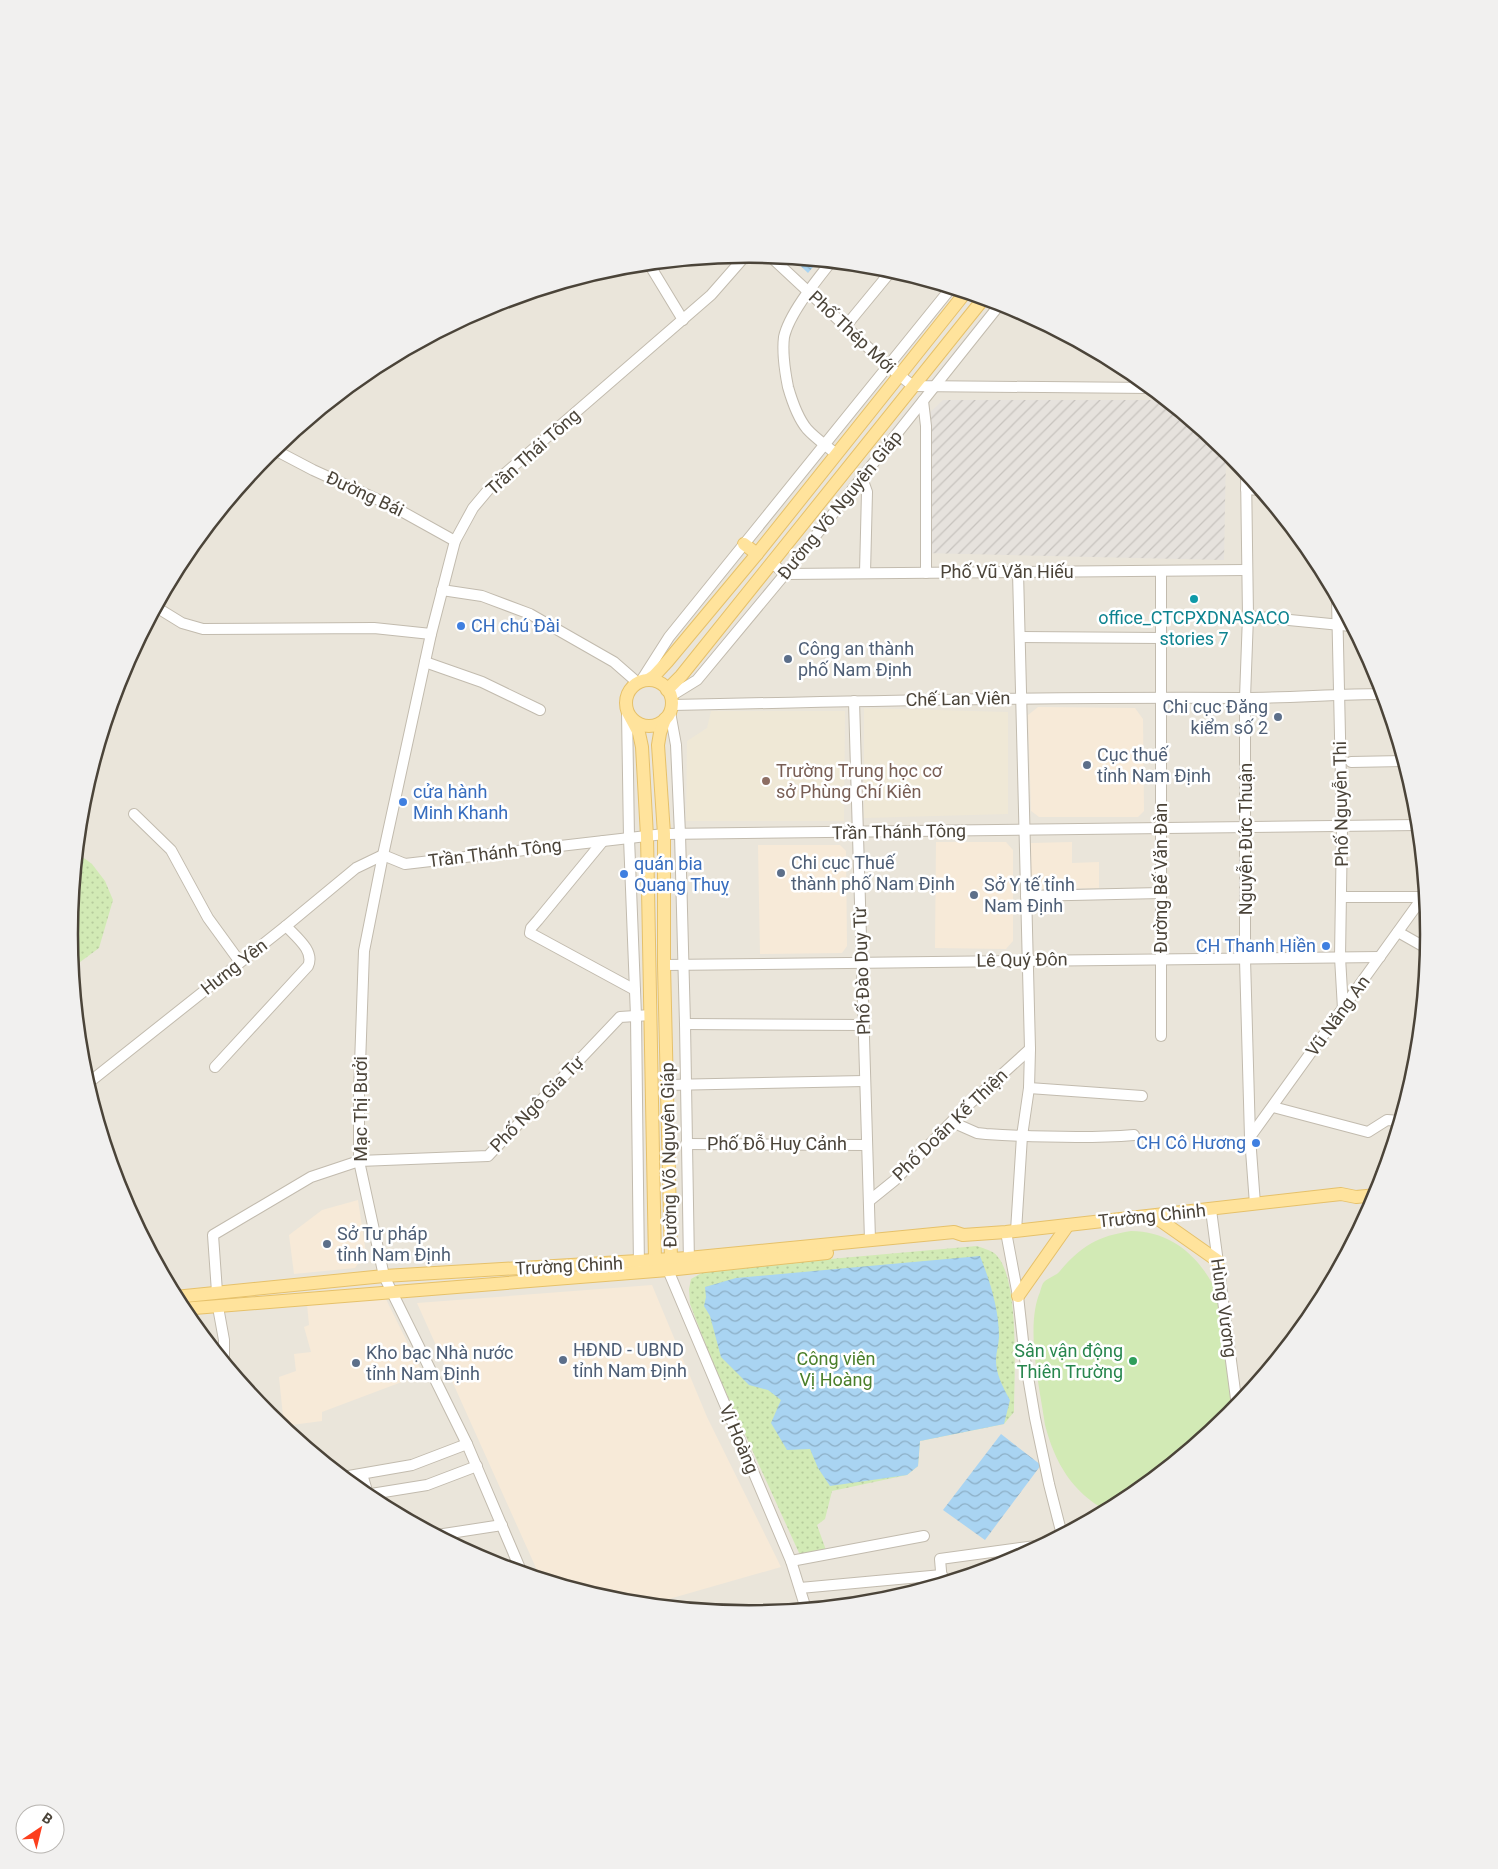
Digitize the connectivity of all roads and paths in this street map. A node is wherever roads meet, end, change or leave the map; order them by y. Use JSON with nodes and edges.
{"nodes":[{"id":1,"x":739,"y":263,"type":"edge"},
{"id":2,"x":778,"y":264,"type":"edge"},
{"id":3,"x":826,"y":268,"type":"edge"},
{"id":4,"x":653,"y":270,"type":"edge"},
{"id":5,"x":886,"y":277,"type":"edge"},
{"id":6,"x":808,"y":291,"type":"junction"},
{"id":7,"x":946,"y":293,"type":"edge"},
{"id":8,"x":961,"y":298,"type":"edge"},
{"id":9,"x":979,"y":304,"type":"edge"},
{"id":10,"x":995,"y":310,"type":"edge"},
{"id":11,"x":683,"y":320,"type":"junction"},
{"id":12,"x":845,"y":327,"type":"junction"},
{"id":13,"x":888,"y":366,"type":"junction"},
{"id":14,"x":899,"y":376,"type":"junction"},
{"id":15,"x":913,"y":386,"type":"junction"},
{"id":16,"x":935,"y":386,"type":"junction"},
{"id":17,"x":1138,"y":388,"type":"edge"},
{"id":18,"x":923,"y":401,"type":"junction"},
{"id":19,"x":825,"y":444,"type":"junction"},
{"id":20,"x":281,"y":454,"type":"edge"},
{"id":21,"x":836,"y":454,"type":"junction"},
{"id":22,"x":862,"y":478,"type":"junction"},
{"id":23,"x":1246,"y":483,"type":"edge"},
{"id":24,"x":1246,"y":489,"type":"junction"},
{"id":25,"x":1252,"y":489,"type":"edge"},
{"id":26,"x":455,"y":541,"type":"junction"},
{"id":27,"x":744,"y":544,"type":"junction"},
{"id":28,"x":756,"y":554,"type":"junction"},
{"id":29,"x":772,"y":563,"type":"junction"},
{"id":30,"x":1246,"y":570,"type":"junction"},
{"id":31,"x":1161,"y":571,"type":"junction"},
{"id":32,"x":1018,"y":572,"type":"junction"},
{"id":33,"x":865,"y":573,"type":"junction"},
{"id":34,"x":926,"y":573,"type":"junction"},
{"id":35,"x":785,"y":574,"type":"junction"},
{"id":36,"x":442,"y":590,"type":"junction"},
{"id":37,"x":161,"y":610,"type":"edge"},
{"id":38,"x":1337,"y":612,"type":"edge"},
{"id":39,"x":1248,"y":616,"type":"junction"},
{"id":40,"x":1338,"y":625,"type":"junction"},
{"id":41,"x":1345,"y":625,"type":"edge"},
{"id":42,"x":431,"y":634,"type":"junction"},
{"id":43,"x":1020,"y":638,"type":"junction"},
{"id":44,"x":1161,"y":638,"type":"junction"},
{"id":45,"x":426,"y":662,"type":"junction"},
{"id":46,"x":642,"y":681,"type":"junction"},
{"id":47,"x":1339,"y":694,"type":"junction"},
{"id":48,"x":1375,"y":694,"type":"edge"},
{"id":49,"x":1161,"y":697,"type":"junction"},
{"id":50,"x":1021,"y":698,"type":"junction"},
{"id":51,"x":1245,"y":698,"type":"junction"},
{"id":52,"x":854,"y":701,"type":"junction"},
{"id":53,"x":669,"y":704,"type":"junction"},
{"id":54,"x":540,"y":710,"type":"dead end"},
{"id":55,"x":629,"y":714,"type":"junction"},
{"id":56,"x":1351,"y":762,"type":"dead end"},
{"id":57,"x":1398,"y":762,"type":"edge"},
{"id":58,"x":134,"y":814,"type":"dead end"},
{"id":59,"x":1412,"y":825,"type":"edge"},
{"id":60,"x":1246,"y":826,"type":"junction"},
{"id":61,"x":1342,"y":827,"type":"junction"},
{"id":62,"x":1161,"y":828,"type":"junction"},
{"id":63,"x":1024,"y":830,"type":"junction"},
{"id":64,"x":858,"y":832,"type":"junction"},
{"id":65,"x":664,"y":834,"type":"junction"},
{"id":66,"x":680,"y":834,"type":"junction"},
{"id":67,"x":647,"y":836,"type":"junction"},
{"id":68,"x":629,"y":838,"type":"junction"},
{"id":69,"x":603,"y":841,"type":"junction"},
{"id":70,"x":383,"y":855,"type":"junction"},
{"id":71,"x":1161,"y":893,"type":"junction"},
{"id":72,"x":1026,"y":896,"type":"junction"},
{"id":73,"x":1419,"y":896,"type":"edge"},
{"id":74,"x":1341,"y":897,"type":"junction"},
{"id":75,"x":1419,"y":903,"type":"edge"},
{"id":76,"x":286,"y":926,"type":"junction"},
{"id":77,"x":1398,"y":932,"type":"junction"},
{"id":78,"x":1420,"y":944,"type":"edge"},
{"id":79,"x":1340,"y":957,"type":"junction"},
{"id":80,"x":1380,"y":957,"type":"junction"},
{"id":81,"x":1161,"y":959,"type":"junction"},
{"id":82,"x":1245,"y":959,"type":"junction"},
{"id":83,"x":1028,"y":960,"type":"junction"},
{"id":84,"x":240,"y":962,"type":"junction"},
{"id":85,"x":862,"y":962,"type":"junction"},
{"id":86,"x":683,"y":964,"type":"junction"},
{"id":87,"x":664,"y":965,"type":"junction"},
{"id":88,"x":635,"y":990,"type":"junction"},
{"id":89,"x":1343,"y":1009,"type":"junction"},
{"id":90,"x":651,"y":1014,"type":"junction"},
{"id":91,"x":636,"y":1016,"type":"junction"},
{"id":92,"x":685,"y":1024,"type":"junction"},
{"id":93,"x":864,"y":1025,"type":"junction"},
{"id":94,"x":1161,"y":1036,"type":"dead end"},
{"id":95,"x":1030,"y":1049,"type":"junction"},
{"id":96,"x":215,"y":1067,"type":"dead end"},
{"id":97,"x":93,"y":1079,"type":"edge"},
{"id":98,"x":865,"y":1082,"type":"junction"},
{"id":99,"x":667,"y":1085,"type":"junction"},
{"id":100,"x":686,"y":1085,"type":"junction"},
{"id":101,"x":1029,"y":1088,"type":"junction"},
{"id":102,"x":1142,"y":1096,"type":"dead end"},
{"id":103,"x":1272,"y":1107,"type":"junction"},
{"id":104,"x":1394,"y":1121,"type":"edge"},
{"id":105,"x":952,"y":1122,"type":"junction"},
{"id":106,"x":1134,"y":1135,"type":"dead end"},
{"id":107,"x":1022,"y":1136,"type":"junction"},
{"id":108,"x":1250,"y":1138,"type":"junction"},
{"id":109,"x":686,"y":1144,"type":"junction"},
{"id":110,"x":867,"y":1144,"type":"junction"},
{"id":111,"x":359,"y":1161,"type":"junction"},
{"id":112,"x":1370,"y":1188,"type":"edge"},
{"id":113,"x":1341,"y":1194,"type":"junction"},
{"id":114,"x":1367,"y":1196,"type":"edge"},
{"id":115,"x":869,"y":1200,"type":"junction"},
{"id":116,"x":1255,"y":1204,"type":"junction"},
{"id":117,"x":1211,"y":1210,"type":"junction"},
{"id":118,"x":1154,"y":1216,"type":"junction"},
{"id":119,"x":1068,"y":1225,"type":"junction"},
{"id":120,"x":1011,"y":1231,"type":"junction"},
{"id":121,"x":963,"y":1235,"type":"junction"},
{"id":122,"x":870,"y":1240,"type":"junction"},
{"id":123,"x":654,"y":1260,"type":"junction"},
{"id":124,"x":1218,"y":1261,"type":"junction"},
{"id":125,"x":688,"y":1263,"type":"junction"},
{"id":126,"x":670,"y":1265,"type":"junction"},
{"id":127,"x":639,"y":1267,"type":"junction"},
{"id":128,"x":384,"y":1276,"type":"junction"},
{"id":129,"x":217,"y":1292,"type":"junction"},
{"id":130,"x":393,"y":1293,"type":"junction"},
{"id":131,"x":183,"y":1296,"type":"edge"},
{"id":132,"x":1018,"y":1296,"type":"junction"},
{"id":133,"x":218,"y":1307,"type":"junction"},
{"id":134,"x":191,"y":1308,"type":"edge"},
{"id":135,"x":224,"y":1353,"type":"edge"},
{"id":136,"x":1237,"y":1395,"type":"edge"},
{"id":137,"x":467,"y":1444,"type":"junction"},
{"id":138,"x":476,"y":1466,"type":"junction"},
{"id":139,"x":362,"y":1474,"type":"junction"},
{"id":140,"x":352,"y":1476,"type":"edge"},
{"id":141,"x":364,"y":1485,"type":"edge"},
{"id":142,"x":378,"y":1494,"type":"edge"},
{"id":143,"x":502,"y":1526,"type":"junction"},
{"id":144,"x":1061,"y":1529,"type":"edge"},
{"id":145,"x":446,"y":1534,"type":"edge"},
{"id":146,"x":924,"y":1536,"type":"dead end"},
{"id":147,"x":1022,"y":1548,"type":"edge"},
{"id":148,"x":791,"y":1561,"type":"junction"},
{"id":149,"x":518,"y":1565,"type":"edge"},
{"id":150,"x":942,"y":1577,"type":"edge"},
{"id":151,"x":934,"y":1579,"type":"edge"},
{"id":152,"x":800,"y":1588,"type":"junction"},
{"id":153,"x":804,"y":1604,"type":"edge"}],
"edges":[{"from":1,"to":11,"type":"street","name":"Trần Thái Tông"},
{"from":2,"to":6,"type":"street","name":"Phố Thép Mới"},
{"from":3,"to":6,"type":"street"},
{"from":4,"to":11,"type":"street"},
{"from":5,"to":12,"type":"street"},
{"from":6,"to":12,"type":"street","name":"Phố Thép Mới"},
{"from":6,"to":19,"type":"street"},
{"from":7,"to":13,"type":"street"},
{"from":8,"to":14,"type":"main road","name":"Đường Võ Nguyên Giáp"},
{"from":9,"to":15,"type":"main road","name":"Đường Võ Nguyên Giáp"},
{"from":10,"to":16,"type":"street","name":"Đường Võ Nguyên Giáp"},
{"from":11,"to":26,"type":"street","name":"Trần Thái Tông"},
{"from":12,"to":13,"type":"street","name":"Phố Thép Mới"},
{"from":13,"to":14,"type":"street","name":"Phố Thép Mới"},
{"from":13,"to":19,"type":"street"},
{"from":14,"to":15,"type":"street","name":"Phố Thép Mới"},
{"from":14,"to":21,"type":"main road","name":"Đường Võ Nguyên Giáp"},
{"from":15,"to":16,"type":"street"},
{"from":15,"to":29,"type":"main road","name":"Đường Võ Nguyên Giáp"},
{"from":16,"to":17,"type":"street"},
{"from":16,"to":18,"type":"street","name":"Đường Võ Nguyên Giáp"},
{"from":18,"to":22,"type":"street","name":"Đường Võ Nguyên Giáp"},
{"from":18,"to":34,"type":"street"},
{"from":19,"to":21,"type":"street"},
{"from":19,"to":27,"type":"street"},
{"from":20,"to":26,"type":"street","name":"Đường Bái"},
{"from":21,"to":28,"type":"main road","name":"Đường Võ Nguyên Giáp"},
{"from":22,"to":33,"type":"street"},
{"from":22,"to":35,"type":"street","name":"Đường Võ Nguyên Giáp"},
{"from":23,"to":24,"type":"street","name":"Nguyễn Đức Thuận"},
{"from":24,"to":25,"type":"street"},
{"from":24,"to":30,"type":"street","name":"Nguyễn Đức Thuận"},
{"from":26,"to":36,"type":"street","name":"Trần Thái Tông"},
{"from":27,"to":28,"type":"main road"},
{"from":27,"to":46,"type":"street"},
{"from":28,"to":46,"type":"main road","name":"Đường Võ Nguyên Giáp"},
{"from":29,"to":35,"type":"street"},
{"from":29,"to":53,"type":"main road","name":"Đường Võ Nguyên Giáp"},
{"from":30,"to":31,"type":"street","name":"Phố Vũ Văn Hiếu"},
{"from":30,"to":39,"type":"street","name":"Nguyễn Đức Thuận"},
{"from":31,"to":32,"type":"street","name":"Phố Vũ Văn Hiếu"},
{"from":31,"to":44,"type":"street","name":"Đường Bế Văn Đàn"},
{"from":32,"to":34,"type":"street","name":"Phố Vũ Văn Hiếu"},
{"from":32,"to":43,"type":"street"},
{"from":33,"to":34,"type":"street","name":"Phố Vũ Văn Hiếu"},
{"from":33,"to":35,"type":"street","name":"Phố Vũ Văn Hiếu"},
{"from":35,"to":53,"type":"street","name":"Đường Võ Nguyên Giáp"},
{"from":36,"to":42,"type":"street","name":"Trần Thái Tông"},
{"from":36,"to":46,"type":"street"},
{"from":37,"to":42,"type":"street"},
{"from":38,"to":40,"type":"street","name":"Phố Nguyễn Thi"},
{"from":39,"to":40,"type":"street"},
{"from":39,"to":51,"type":"street","name":"Nguyễn Đức Thuận"},
{"from":40,"to":41,"type":"street"},
{"from":40,"to":47,"type":"street","name":"Phố Nguyễn Thi"},
{"from":42,"to":45,"type":"street","name":"Trần Thái Tông"},
{"from":43,"to":44,"type":"street"},
{"from":43,"to":50,"type":"street"},
{"from":44,"to":49,"type":"street","name":"Đường Bế Văn Đàn"},
{"from":45,"to":54,"type":"street"},
{"from":45,"to":70,"type":"street","name":"Trần Thái Tông"},
{"from":46,"to":53,"type":"main road"},
{"from":46,"to":55,"type":"main road"},
{"from":47,"to":48,"type":"street","name":"Chế Lan Viên"},
{"from":47,"to":51,"type":"street","name":"Chế Lan Viên"},
{"from":47,"to":61,"type":"street","name":"Phố Nguyễn Thi"},
{"from":49,"to":50,"type":"street","name":"Chế Lan Viên"},
{"from":49,"to":51,"type":"street","name":"Chế Lan Viên"},
{"from":49,"to":62,"type":"street","name":"Đường Bế Văn Đàn"},
{"from":50,"to":52,"type":"street","name":"Chế Lan Viên"},
{"from":50,"to":63,"type":"street"},
{"from":51,"to":60,"type":"street","name":"Nguyễn Đức Thuận"},
{"from":52,"to":53,"type":"street","name":"Chế Lan Viên"},
{"from":52,"to":64,"type":"street","name":"Phố Đào Duy Từ"},
{"from":53,"to":55,"type":"main road"},
{"from":53,"to":65,"type":"main road","name":"Đường Võ Nguyên Giáp"},
{"from":53,"to":66,"type":"street","name":"Đường Võ Nguyên Giáp"},
{"from":55,"to":67,"type":"main road","name":"Đường Võ Nguyên Giáp"},
{"from":55,"to":68,"type":"street","name":"Đường Võ Nguyên Giáp"},
{"from":56,"to":57,"type":"street"},
{"from":58,"to":84,"type":"street"},
{"from":59,"to":61,"type":"street","name":"Trần Thánh Tông"},
{"from":60,"to":61,"type":"street","name":"Trần Thánh Tông"},
{"from":60,"to":62,"type":"street","name":"Trần Thánh Tông"},
{"from":60,"to":82,"type":"street","name":"Nguyễn Đức Thuận"},
{"from":61,"to":74,"type":"street","name":"Phố Nguyễn Thi"},
{"from":62,"to":63,"type":"street","name":"Trần Thánh Tông"},
{"from":62,"to":71,"type":"street","name":"Đường Bế Văn Đàn"},
{"from":63,"to":64,"type":"street","name":"Trần Thánh Tông"},
{"from":63,"to":72,"type":"street"},
{"from":64,"to":66,"type":"street","name":"Trần Thánh Tông"},
{"from":64,"to":85,"type":"street","name":"Phố Đào Duy Từ"},
{"from":65,"to":66,"type":"street","name":"Trần Thánh Tông"},
{"from":65,"to":67,"type":"street","name":"Trần Thánh Tông"},
{"from":65,"to":87,"type":"main road","name":"Đường Võ Nguyên Giáp"},
{"from":66,"to":86,"type":"street","name":"Đường Võ Nguyên Giáp"},
{"from":67,"to":68,"type":"street","name":"Trần Thánh Tông"},
{"from":67,"to":90,"type":"main road","name":"Đường Võ Nguyên Giáp"},
{"from":68,"to":69,"type":"street","name":"Trần Thánh Tông"},
{"from":68,"to":88,"type":"street","name":"Đường Võ Nguyên Giáp"},
{"from":69,"to":70,"type":"street","name":"Trần Thánh Tông"},
{"from":69,"to":88,"type":"street"},
{"from":70,"to":76,"type":"street","name":"Hưng Yên"},
{"from":70,"to":111,"type":"street","name":"Mạc Thị Bưởi"},
{"from":71,"to":72,"type":"street"},
{"from":71,"to":81,"type":"street","name":"Đường Bế Văn Đàn"},
{"from":72,"to":83,"type":"street"},
{"from":73,"to":74,"type":"street"},
{"from":74,"to":79,"type":"street","name":"Phố Nguyễn Thi"},
{"from":75,"to":77,"type":"street","name":"Vũ Năng An"},
{"from":76,"to":84,"type":"street","name":"Hưng Yên"},
{"from":76,"to":96,"type":"street"},
{"from":77,"to":78,"type":"street"},
{"from":77,"to":80,"type":"street","name":"Vũ Năng An"},
{"from":79,"to":80,"type":"street","name":"Lê Quý Đôn"},
{"from":79,"to":82,"type":"street","name":"Lê Quý Đôn"},
{"from":79,"to":89,"type":"street","name":"Phố Nguyễn Thi"},
{"from":80,"to":89,"type":"street","name":"Vũ Năng An"},
{"from":81,"to":82,"type":"street","name":"Lê Quý Đôn"},
{"from":81,"to":83,"type":"street","name":"Lê Quý Đôn"},
{"from":81,"to":94,"type":"street","name":"Đường Bế Văn Đàn"},
{"from":82,"to":108,"type":"street","name":"Nguyễn Đức Thuận"},
{"from":83,"to":85,"type":"street","name":"Lê Quý Đôn"},
{"from":83,"to":95,"type":"street"},
{"from":84,"to":97,"type":"street","name":"Hưng Yên"},
{"from":85,"to":86,"type":"street","name":"Lê Quý Đôn"},
{"from":85,"to":93,"type":"street","name":"Phố Đào Duy Từ"},
{"from":86,"to":87,"type":"street","name":"Lê Quý Đôn"},
{"from":86,"to":92,"type":"street","name":"Đường Võ Nguyên Giáp"},
{"from":87,"to":99,"type":"main road","name":"Đường Võ Nguyên Giáp"},
{"from":88,"to":91,"type":"street","name":"Đường Võ Nguyên Giáp"},
{"from":89,"to":103,"type":"street","name":"Vũ Năng An"},
{"from":90,"to":91,"type":"street","name":"Phố Ngô Gia Tự"},
{"from":90,"to":123,"type":"main road","name":"Đường Võ Nguyên Giáp"},
{"from":91,"to":111,"type":"street","name":"Phố Ngô Gia Tự"},
{"from":91,"to":127,"type":"street","name":"Đường Võ Nguyên Giáp"},
{"from":92,"to":93,"type":"street"},
{"from":92,"to":100,"type":"street","name":"Đường Võ Nguyên Giáp"},
{"from":93,"to":98,"type":"street","name":"Phố Đào Duy Từ"},
{"from":95,"to":101,"type":"street"},
{"from":95,"to":105,"type":"street","name":"Phố Doãn Kế Thiện"},
{"from":98,"to":100,"type":"street"},
{"from":98,"to":110,"type":"street","name":"Phố Đào Duy Từ"},
{"from":99,"to":100,"type":"street"},
{"from":99,"to":126,"type":"main road","name":"Đường Võ Nguyên Giáp"},
{"from":100,"to":109,"type":"street","name":"Đường Võ Nguyên Giáp"},
{"from":101,"to":102,"type":"street"},
{"from":101,"to":107,"type":"street"},
{"from":103,"to":104,"type":"street"},
{"from":103,"to":108,"type":"street","name":"Vũ Năng An"},
{"from":105,"to":107,"type":"street"},
{"from":105,"to":115,"type":"street","name":"Phố Doãn Kế Thiện"},
{"from":106,"to":107,"type":"street"},
{"from":107,"to":120,"type":"street"},
{"from":108,"to":116,"type":"street","name":"Nguyễn Đức Thuận"},
{"from":109,"to":110,"type":"street","name":"Phố Đỗ Huy Cảnh"},
{"from":109,"to":125,"type":"street","name":"Đường Võ Nguyên Giáp"},
{"from":110,"to":115,"type":"street","name":"Phố Đào Duy Từ"},
{"from":111,"to":128,"type":"street","name":"Mạc Thị Bưởi"},
{"from":111,"to":129,"type":"street","name":"Phố Ngô Gia Tự"},
{"from":112,"to":113,"type":"main road","name":"Trường Chinh"},
{"from":113,"to":114,"type":"main road","name":"Trường Chinh"},
{"from":113,"to":116,"type":"main road","name":"Trường Chinh"},
{"from":115,"to":122,"type":"street","name":"Phố Đào Duy Từ"},
{"from":116,"to":117,"type":"main road","name":"Trường Chinh"},
{"from":117,"to":118,"type":"main road","name":"Trường Chinh"},
{"from":117,"to":124,"type":"street","name":"Hùng Vương"},
{"from":118,"to":119,"type":"main road","name":"Trường Chinh"},
{"from":118,"to":124,"type":"main road"},
{"from":119,"to":120,"type":"main road","name":"Trường Chinh"},
{"from":119,"to":132,"type":"main road"},
{"from":120,"to":121,"type":"main road","name":"Trường Chinh"},
{"from":120,"to":132,"type":"street"},
{"from":121,"to":122,"type":"main road","name":"Trường Chinh"},
{"from":121,"to":125,"type":"main road","name":"Trường Chinh"},
{"from":122,"to":125,"type":"main road","name":"Trường Chinh"},
{"from":123,"to":126,"type":"main road","name":"Trường Chinh"},
{"from":123,"to":127,"type":"main road","name":"Trường Chinh"},
{"from":124,"to":136,"type":"street","name":"Hùng Vương"},
{"from":125,"to":126,"type":"main road","name":"Trường Chinh"},
{"from":126,"to":127,"type":"main road","name":"Trường Chinh"},
{"from":126,"to":148,"type":"street","name":"Vị Hoàng"},
{"from":127,"to":128,"type":"main road","name":"Trường Chinh"},
{"from":127,"to":130,"type":"main road","name":"Trường Chinh"},
{"from":128,"to":129,"type":"main road","name":"Trường Chinh"},
{"from":128,"to":130,"type":"street","name":"Mạc Thị Bưởi"},
{"from":129,"to":131,"type":"main road","name":"Trường Chinh"},
{"from":129,"to":133,"type":"main road"},
{"from":130,"to":133,"type":"main road","name":"Trường Chinh"},
{"from":130,"to":137,"type":"street","name":"Mạc Thị Bưởi"},
{"from":132,"to":144,"type":"street"},
{"from":133,"to":134,"type":"main road","name":"Trường Chinh"},
{"from":133,"to":135,"type":"street"},
{"from":137,"to":138,"type":"street","name":"Mạc Thị Bưởi"},
{"from":137,"to":139,"type":"street"},
{"from":138,"to":142,"type":"street"},
{"from":138,"to":143,"type":"street","name":"Mạc Thị Bưởi"},
{"from":139,"to":140,"type":"street"},
{"from":139,"to":141,"type":"street"},
{"from":143,"to":145,"type":"street"},
{"from":143,"to":149,"type":"street","name":"Mạc Thị Bưởi"},
{"from":146,"to":148,"type":"street"},
{"from":147,"to":150,"type":"street"},
{"from":148,"to":152,"type":"street","name":"Vị Hoàng"},
{"from":151,"to":152,"type":"street"},
{"from":152,"to":153,"type":"street","name":"Vị Hoàng"}]}
